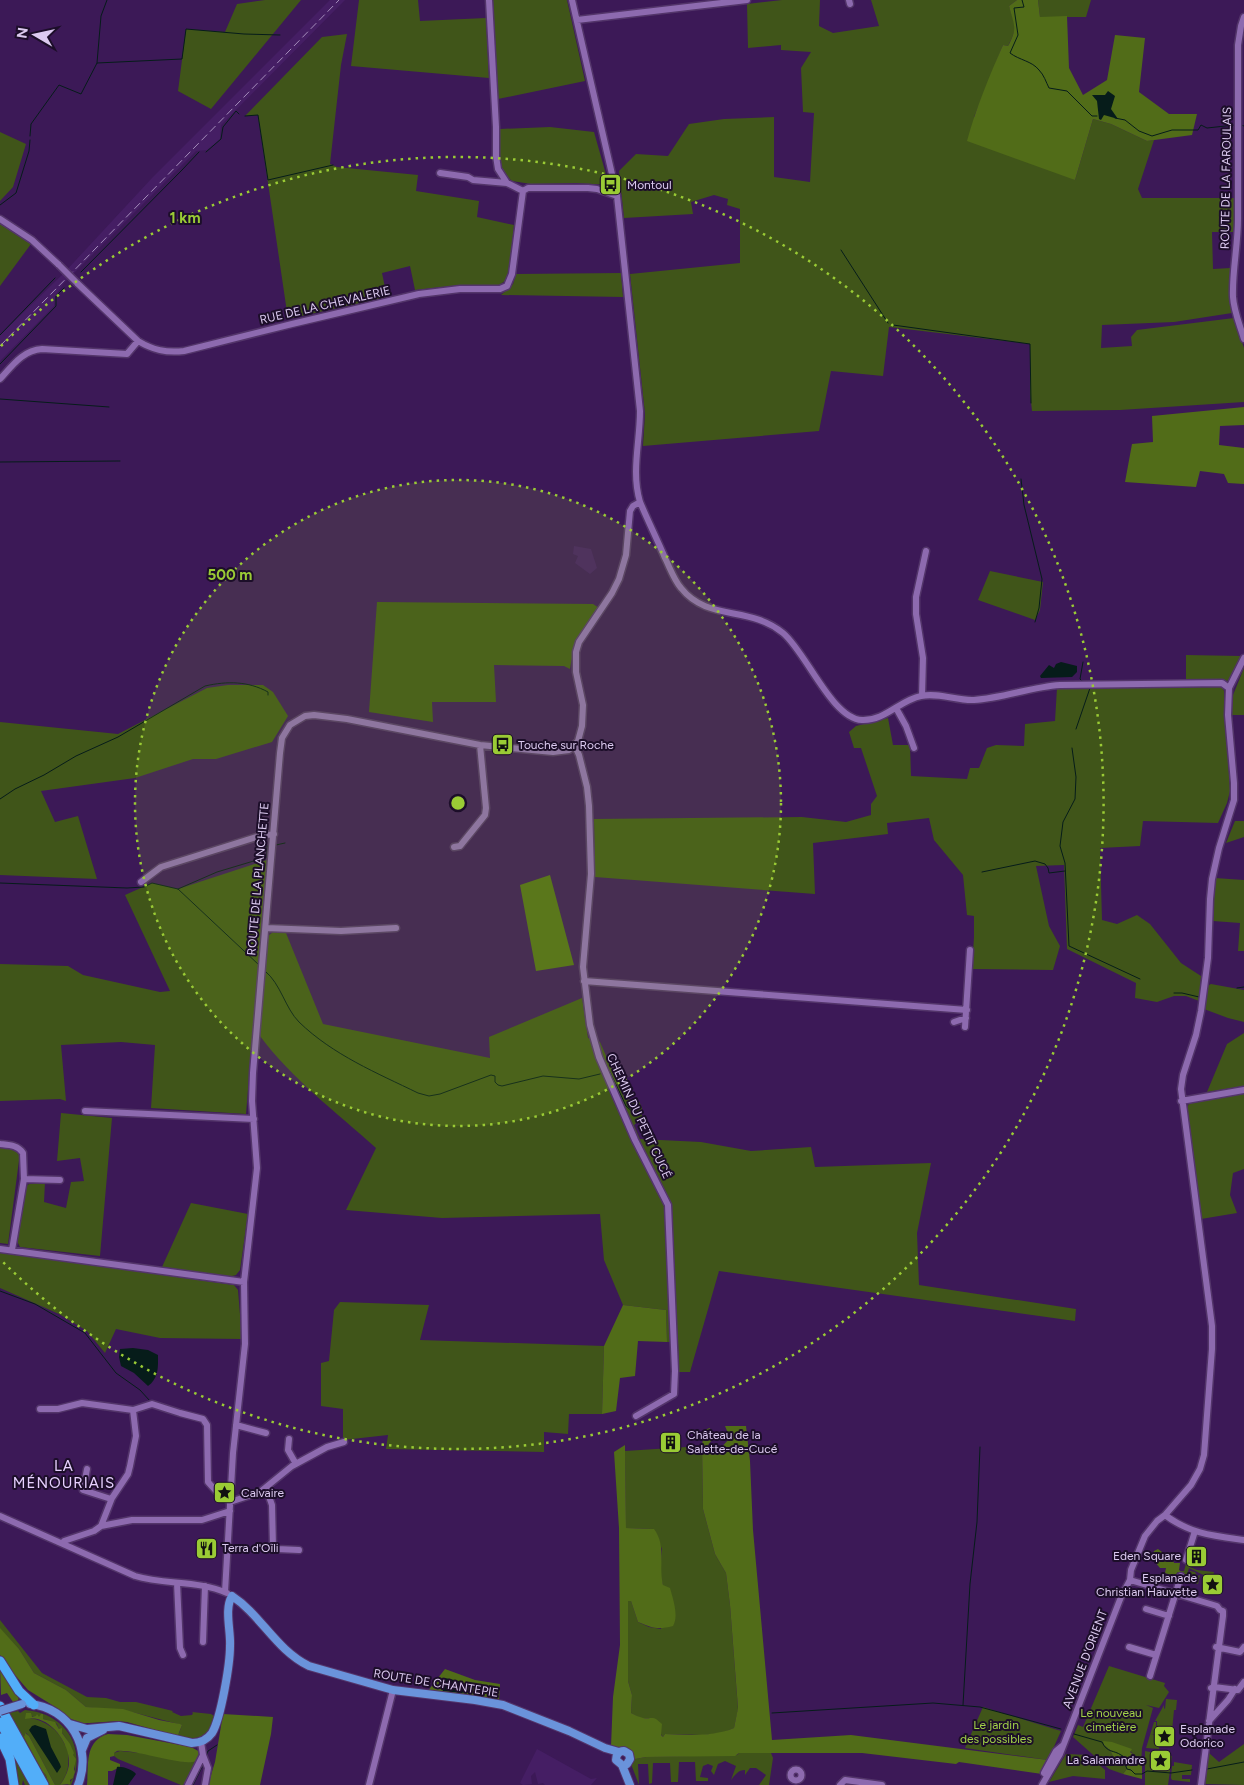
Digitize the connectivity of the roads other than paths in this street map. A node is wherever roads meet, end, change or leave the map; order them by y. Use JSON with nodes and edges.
{"nodes":[{"id":1,"x":489,"y":0,"type":"edge"},
{"id":2,"x":572,"y":0,"type":"edge"},
{"id":3,"x":747,"y":0,"type":"edge"},
{"id":4,"x":718,"y":2,"type":"edge"},
{"id":5,"x":1244,"y":17,"type":"edge"},
{"id":6,"x":576,"y":20,"type":"junction"},
{"id":7,"x":440,"y":173,"type":"dead end"},
{"id":8,"x":507,"y":184,"type":"junction"},
{"id":9,"x":524,"y":190,"type":"junction"},
{"id":10,"x":617,"y":196,"type":"junction"},
{"id":11,"x":0,"y":218,"type":"edge"},
{"id":12,"x":1244,"y":339,"type":"edge"},
{"id":13,"x":138,"y":341,"type":"junction"},
{"id":14,"x":0,"y":379,"type":"edge"},
{"id":15,"x":640,"y":502,"type":"junction"},
{"id":16,"x":926,"y":551,"type":"dead end"},
{"id":17,"x":1244,"y":658,"type":"edge"},
{"id":18,"x":1229,"y":688,"type":"junction"},
{"id":19,"x":922,"y":696,"type":"junction"},
{"id":20,"x":896,"y":708,"type":"junction"},
{"id":21,"x":480,"y":745,"type":"junction"},
{"id":22,"x":575,"y":746,"type":"junction"},
{"id":23,"x":914,"y":748,"type":"dead end"},
{"id":24,"x":274,"y":834,"type":"junction"},
{"id":25,"x":454,"y":847,"type":"dead end"},
{"id":26,"x":141,"y":882,"type":"dead end"},
{"id":27,"x":266,"y":928,"type":"junction"},
{"id":28,"x":396,"y":928,"type":"dead end"},
{"id":29,"x":970,"y":950,"type":"dead end"},
{"id":30,"x":584,"y":982,"type":"junction"},
{"id":31,"x":966,"y":1010,"type":"junction"},
{"id":32,"x":966,"y":1018,"type":"junction"},
{"id":33,"x":954,"y":1022,"type":"dead end"},
{"id":34,"x":965,"y":1026,"type":"dead end"},
{"id":35,"x":1244,"y":1090,"type":"edge"},
{"id":36,"x":1181,"y":1101,"type":"junction"},
{"id":37,"x":85,"y":1111,"type":"dead end"},
{"id":38,"x":254,"y":1119,"type":"junction"},
{"id":39,"x":0,"y":1144,"type":"edge"},
{"id":40,"x":24,"y":1179,"type":"junction"},
{"id":41,"x":60,"y":1180,"type":"dead end"},
{"id":42,"x":0,"y":1248,"type":"edge"},
{"id":43,"x":12,"y":1250,"type":"junction"},
{"id":44,"x":244,"y":1282,"type":"junction"},
{"id":45,"x":40,"y":1409,"type":"dead end"},
{"id":46,"x":133,"y":1410,"type":"junction"},
{"id":47,"x":636,"y":1416,"type":"dead end"},
{"id":48,"x":236,"y":1425,"type":"junction"},
{"id":49,"x":266,"y":1433,"type":"dead end"},
{"id":50,"x":289,"y":1439,"type":"dead end"},
{"id":51,"x":344,"y":1442,"type":"dead end"},
{"id":52,"x":296,"y":1464,"type":"junction"},
{"id":53,"x":87,"y":1469,"type":"dead end"},
{"id":54,"x":266,"y":1488,"type":"junction"},
{"id":55,"x":111,"y":1499,"type":"junction"},
{"id":56,"x":230,"y":1502,"type":"junction"},
{"id":57,"x":230,"y":1511,"type":"junction"},
{"id":58,"x":1165,"y":1515,"type":"junction"},
{"id":59,"x":0,"y":1516,"type":"edge"},
{"id":60,"x":101,"y":1526,"type":"junction"},
{"id":61,"x":1195,"y":1531,"type":"junction"},
{"id":62,"x":1244,"y":1540,"type":"edge"},
{"id":63,"x":63,"y":1544,"type":"junction"},
{"id":64,"x":299,"y":1550,"type":"dead end"},
{"id":65,"x":1186,"y":1560,"type":"dead end"},
{"id":66,"x":1181,"y":1576,"type":"dead end"},
{"id":67,"x":1130,"y":1580,"type":"junction"},
{"id":68,"x":177,"y":1583,"type":"junction"},
{"id":69,"x":205,"y":1586,"type":"junction"},
{"id":70,"x":1176,"y":1593,"type":"junction"},
{"id":71,"x":228,"y":1594,"type":"junction"},
{"id":72,"x":1146,"y":1609,"type":"dead end"},
{"id":73,"x":1169,"y":1616,"type":"junction"},
{"id":74,"x":203,"y":1642,"type":"dead end"},
{"id":75,"x":1129,"y":1647,"type":"dead end"},
{"id":76,"x":1217,"y":1647,"type":"junction"},
{"id":77,"x":1244,"y":1647,"type":"edge"},
{"id":78,"x":182,"y":1655,"type":"dead end"},
{"id":79,"x":1156,"y":1656,"type":"junction"},
{"id":80,"x":0,"y":1661,"type":"edge"},
{"id":81,"x":1150,"y":1676,"type":"dead end"},
{"id":82,"x":1244,"y":1682,"type":"edge"},
{"id":83,"x":1212,"y":1688,"type":"junction"},
{"id":84,"x":393,"y":1690,"type":"junction"},
{"id":85,"x":1239,"y":1691,"type":"edge"},
{"id":86,"x":34,"y":1705,"type":"junction"},
{"id":87,"x":0,"y":1706,"type":"edge"},
{"id":88,"x":0,"y":1711,"type":"edge"},
{"id":89,"x":1207,"y":1721,"type":"junction"},
{"id":90,"x":0,"y":1722,"type":"edge"},
{"id":91,"x":70,"y":1724,"type":"junction"},
{"id":92,"x":111,"y":1726,"type":"junction"},
{"id":93,"x":0,"y":1738,"type":"edge"},
{"id":94,"x":201,"y":1742,"type":"junction"},
{"id":95,"x":82,"y":1750,"type":"junction"},
{"id":96,"x":618,"y":1754,"type":"junction"},
{"id":97,"x":203,"y":1756,"type":"junction"},
{"id":98,"x":625,"y":1764,"type":"junction"},
{"id":99,"x":14,"y":1785,"type":"edge"},
{"id":100,"x":35,"y":1785,"type":"edge"},
{"id":101,"x":44,"y":1785,"type":"edge"},
{"id":102,"x":78,"y":1785,"type":"edge"},
{"id":103,"x":188,"y":1785,"type":"edge"},
{"id":104,"x":205,"y":1785,"type":"edge"},
{"id":105,"x":369,"y":1785,"type":"edge"},
{"id":106,"x":632,"y":1785,"type":"edge"},
{"id":107,"x":840,"y":1785,"type":"edge"},
{"id":108,"x":882,"y":1785,"type":"edge"},
{"id":109,"x":1041,"y":1785,"type":"edge"},
{"id":110,"x":1197,"y":1785,"type":"edge"},
{"id":111,"x":1201,"y":1785,"type":"edge"}],
"edges":[{"from":1,"to":8,"type":"street"},
{"from":2,"to":6,"type":"street"},
{"from":3,"to":4,"type":"street"},
{"from":4,"to":6,"type":"street"},
{"from":5,"to":12,"type":"street","name":"ROUTE DE LA FAROULAIS"},
{"from":6,"to":10,"type":"street"},
{"from":7,"to":8,"type":"street"},
{"from":8,"to":9,"type":"street"},
{"from":9,"to":10,"type":"street"},
{"from":9,"to":13,"type":"street","name":"RUE DE LA CHEVALERIE"},
{"from":10,"to":15,"type":"street"},
{"from":11,"to":13,"type":"street","name":"RUE DE LA CHEVALERIE","bridge":true},
{"from":13,"to":14,"type":"street"},
{"from":15,"to":20,"type":"street"},
{"from":15,"to":22,"type":"street"},
{"from":16,"to":19,"type":"street"},
{"from":17,"to":18,"type":"street"},
{"from":18,"to":19,"type":"street"},
{"from":18,"to":36,"type":"street","name":"AVENUE D'ORIENT"},
{"from":19,"to":20,"type":"street"},
{"from":20,"to":23,"type":"street"},
{"from":21,"to":22,"type":"street","name":"ROUTE DE LA PLANCHETTE"},
{"from":21,"to":24,"type":"street","name":"ROUTE DE LA PLANCHETTE"},
{"from":21,"to":25,"type":"street"},
{"from":22,"to":30,"type":"street","name":"CHEMIN DU PETIT CUCÉ"},
{"from":24,"to":26,"type":"street"},
{"from":24,"to":27,"type":"street","name":"ROUTE DE LA PLANCHETTE"},
{"from":27,"to":28,"type":"street"},
{"from":27,"to":38,"type":"street","name":"ROUTE DE LA PLANCHETTE"},
{"from":29,"to":31,"type":"street"},
{"from":30,"to":31,"type":"street"},
{"from":30,"to":47,"type":"street","name":"CHEMIN DU PETIT CUCÉ"},
{"from":31,"to":32,"type":"street"},
{"from":32,"to":33,"type":"street"},
{"from":32,"to":34,"type":"street"},
{"from":35,"to":36,"type":"street"},
{"from":36,"to":58,"type":"street","name":"AVENUE D'ORIENT"},
{"from":37,"to":38,"type":"street"},
{"from":38,"to":44,"type":"street","name":"ROUTE DE LA PLANCHETTE"},
{"from":39,"to":40,"type":"street"},
{"from":40,"to":41,"type":"street"},
{"from":40,"to":43,"type":"street"},
{"from":42,"to":43,"type":"street"},
{"from":43,"to":44,"type":"street"},
{"from":44,"to":48,"type":"street","name":"ROUTE DE LA PLANCHETTE"},
{"from":45,"to":46,"type":"street"},
{"from":46,"to":55,"type":"street"},
{"from":46,"to":56,"type":"street"},
{"from":48,"to":49,"type":"street"},
{"from":48,"to":56,"type":"street","name":"ROUTE DE LA PLANCHETTE"},
{"from":50,"to":52,"type":"street"},
{"from":51,"to":52,"type":"street"},
{"from":52,"to":54,"type":"street"},
{"from":53,"to":55,"type":"street"},
{"from":54,"to":56,"type":"street"},
{"from":54,"to":64,"type":"street"},
{"from":55,"to":60,"type":"street"},
{"from":56,"to":57,"type":"street","name":"ROUTE DE LA PLANCHETTE"},
{"from":57,"to":60,"type":"street"},
{"from":57,"to":71,"type":"street","name":"ROUTE DE LA PLANCHETTE"},
{"from":58,"to":61,"type":"street"},
{"from":58,"to":67,"type":"street","name":"AVENUE D'ORIENT"},
{"from":59,"to":63,"type":"street","name":"ROUTE DE CHANTEPIE"},
{"from":60,"to":63,"type":"street"},
{"from":61,"to":62,"type":"street"},
{"from":61,"to":65,"type":"street"},
{"from":63,"to":68,"type":"street","name":"ROUTE DE CHANTEPIE"},
{"from":66,"to":70,"type":"street"},
{"from":67,"to":70,"type":"street"},
{"from":67,"to":109,"type":"street","name":"AVENUE D'ORIENT"},
{"from":68,"to":69,"type":"street","name":"ROUTE DE CHANTEPIE"},
{"from":68,"to":78,"type":"street"},
{"from":69,"to":71,"type":"street","name":"ROUTE DE CHANTEPIE"},
{"from":69,"to":74,"type":"street"},
{"from":70,"to":73,"type":"street"},
{"from":70,"to":76,"type":"street"},
{"from":71,"to":84,"type":"main road","name":"ROUTE DE CHANTEPIE"},
{"from":71,"to":94,"type":"main road"},
{"from":72,"to":73,"type":"street"},
{"from":73,"to":79,"type":"street"},
{"from":75,"to":79,"type":"street"},
{"from":76,"to":77,"type":"street"},
{"from":76,"to":83,"type":"street"},
{"from":79,"to":81,"type":"street"},
{"from":80,"to":86,"type":"highway"},
{"from":82,"to":85,"type":"street"},
{"from":83,"to":85,"type":"street"},
{"from":83,"to":89,"type":"street"},
{"from":84,"to":96,"type":"main road","name":"ROUTE DE CHANTEPIE"},
{"from":84,"to":105,"type":"street"},
{"from":85,"to":89,"type":"street"},
{"from":86,"to":88,"type":"main road","bridge":true},
{"from":86,"to":91,"type":"main road"},
{"from":87,"to":101,"type":"highway"},
{"from":89,"to":110,"type":"street"},
{"from":89,"to":111,"type":"street"},
{"from":90,"to":100,"type":"highway"},
{"from":91,"to":92,"type":"main road"},
{"from":91,"to":95,"type":"main road"},
{"from":92,"to":94,"type":"main road"},
{"from":92,"to":95,"type":"main road"},
{"from":93,"to":99,"type":"highway"},
{"from":94,"to":97,"type":"street"},
{"from":95,"to":102,"type":"main road"},
{"from":96,"to":98,"type":"main road"},
{"from":96,"to":98,"type":"main road"},
{"from":97,"to":103,"type":"street"},
{"from":97,"to":104,"type":"street"},
{"from":98,"to":106,"type":"main road"},
{"from":107,"to":108,"type":"street"}]}
